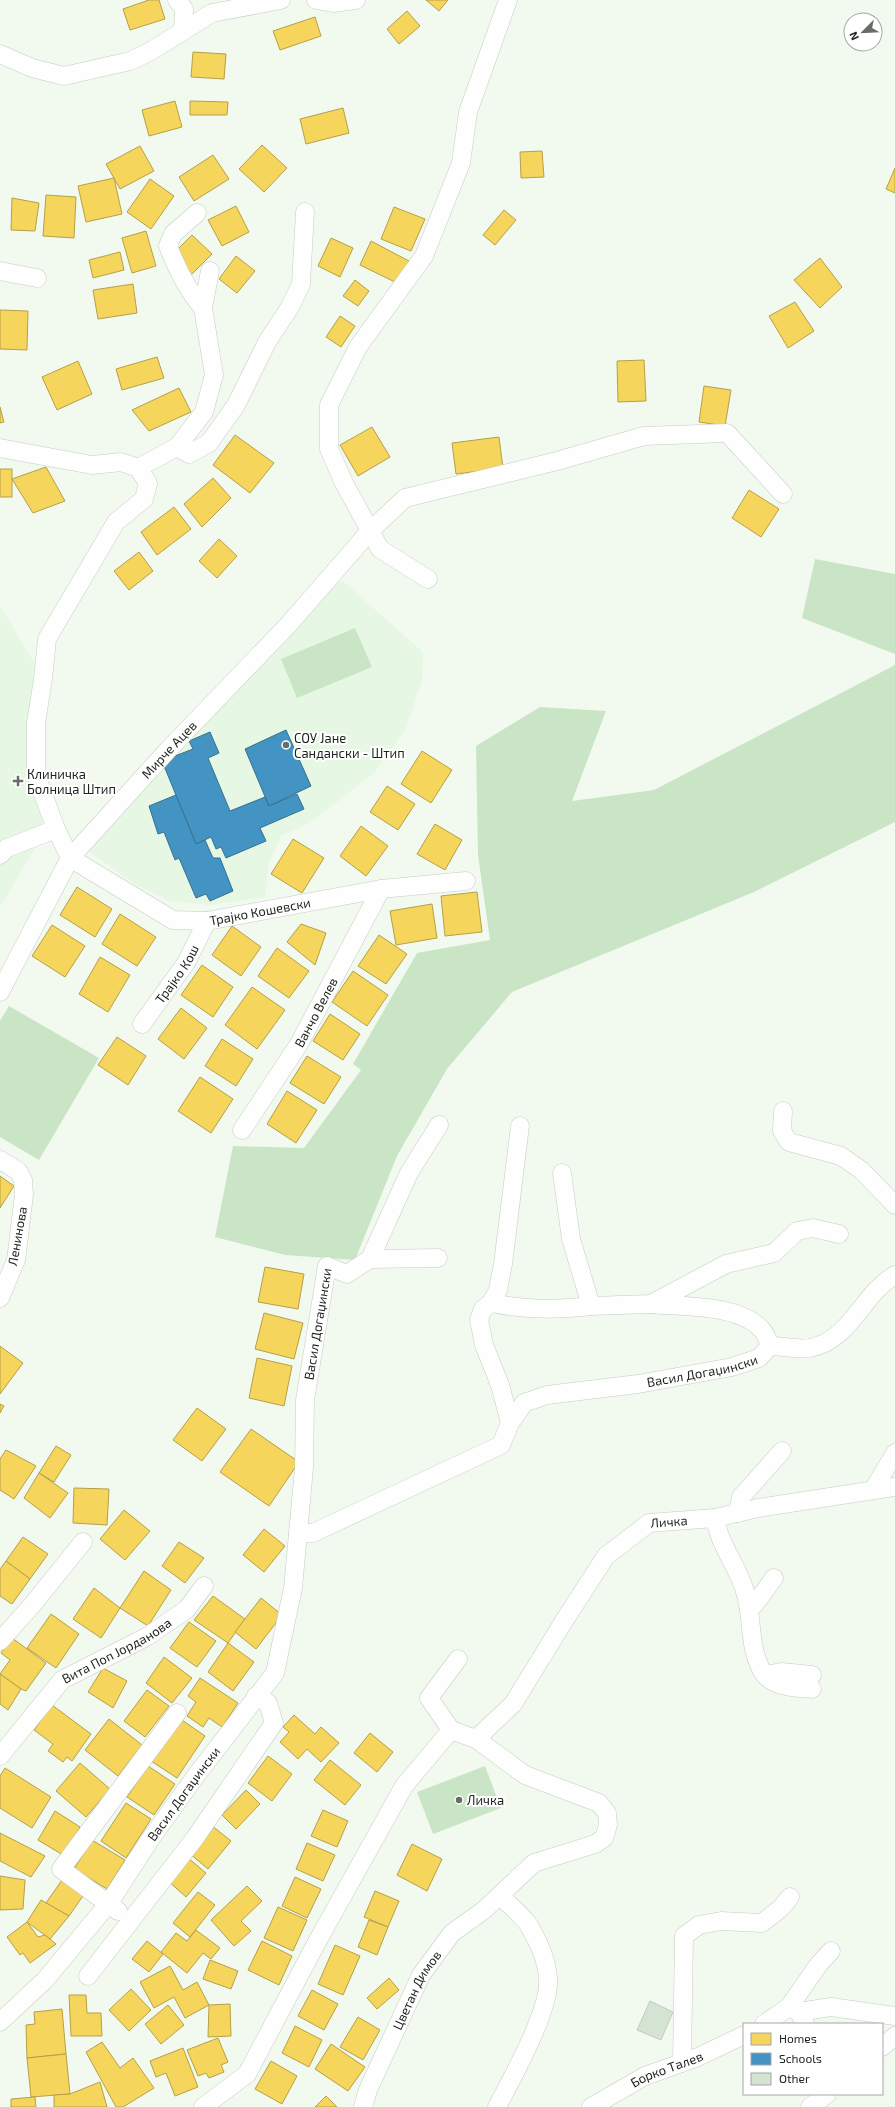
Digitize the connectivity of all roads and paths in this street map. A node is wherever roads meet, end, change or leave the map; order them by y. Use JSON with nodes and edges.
{"nodes":[{"id":1,"x":177,"y":0,"type":"edge"},
{"id":2,"x":281,"y":0,"type":"edge"},
{"id":3,"x":316,"y":0,"type":"edge"},
{"id":4,"x":356,"y":0,"type":"edge"},
{"id":5,"x":508,"y":0,"type":"edge"},
{"id":6,"x":183,"y":31,"type":"junction"},
{"id":7,"x":0,"y":54,"type":"edge"},
{"id":8,"x":197,"y":212,"type":"dead end"},
{"id":9,"x":305,"y":212,"type":"dead end"},
{"id":10,"x":0,"y":271,"type":"edge"},
{"id":11,"x":210,"y":271,"type":"dead end"},
{"id":12,"x":37,"y":278,"type":"dead end"},
{"id":13,"x":203,"y":308,"type":"junction"},
{"id":14,"x":177,"y":447,"type":"junction"},
{"id":15,"x":0,"y":448,"type":"edge"},
{"id":16,"x":138,"y":468,"type":"junction"},
{"id":17,"x":783,"y":494,"type":"dead end"},
{"id":18,"x":370,"y":530,"type":"junction"},
{"id":19,"x":428,"y":579,"type":"dead end"},
{"id":20,"x":56,"y":829,"type":"junction"},
{"id":21,"x":0,"y":855,"type":"edge"},
{"id":22,"x":70,"y":858,"type":"junction"},
{"id":23,"x":466,"y":881,"type":"dead end"},
{"id":24,"x":381,"y":889,"type":"junction"},
{"id":25,"x":207,"y":921,"type":"junction"},
{"id":26,"x":0,"y":992,"type":"edge"},
{"id":27,"x":142,"y":1024,"type":"dead end"},
{"id":28,"x":783,"y":1111,"type":"dead end"},
{"id":29,"x":439,"y":1125,"type":"dead end"},
{"id":30,"x":520,"y":1126,"type":"dead end"},
{"id":31,"x":242,"y":1130,"type":"dead end"},
{"id":32,"x":0,"y":1160,"type":"edge"},
{"id":33,"x":562,"y":1173,"type":"dead end"},
{"id":34,"x":895,"y":1205,"type":"edge"},
{"id":35,"x":839,"y":1234,"type":"dead end"},
{"id":36,"x":438,"y":1258,"type":"dead end"},
{"id":37,"x":370,"y":1259,"type":"junction"},
{"id":38,"x":895,"y":1275,"type":"edge"},
{"id":39,"x":0,"y":1298,"type":"edge"},
{"id":40,"x":491,"y":1303,"type":"junction"},
{"id":41,"x":651,"y":1304,"type":"junction"},
{"id":42,"x":591,"y":1306,"type":"junction"},
{"id":43,"x":770,"y":1346,"type":"junction"},
{"id":44,"x":510,"y":1423,"type":"junction"},
{"id":45,"x":782,"y":1451,"type":"dead end"},
{"id":46,"x":895,"y":1453,"type":"edge"},
{"id":47,"x":895,"y":1487,"type":"edge"},
{"id":48,"x":874,"y":1490,"type":"junction"},
{"id":49,"x":738,"y":1513,"type":"junction"},
{"id":50,"x":716,"y":1518,"type":"junction"},
{"id":51,"x":298,"y":1533,"type":"junction"},
{"id":52,"x":83,"y":1542,"type":"dead end"},
{"id":53,"x":774,"y":1578,"type":"dead end"},
{"id":54,"x":204,"y":1586,"type":"dead end"},
{"id":55,"x":749,"y":1608,"type":"junction"},
{"id":56,"x":0,"y":1641,"type":"edge"},
{"id":57,"x":458,"y":1659,"type":"dead end"},
{"id":58,"x":812,"y":1682,"type":"dead end"},
{"id":59,"x":256,"y":1696,"type":"junction"},
{"id":60,"x":177,"y":1712,"type":"dead end"},
{"id":61,"x":451,"y":1730,"type":"junction"},
{"id":62,"x":476,"y":1739,"type":"junction"},
{"id":63,"x":0,"y":1756,"type":"edge"},
{"id":64,"x":500,"y":1896,"type":"junction"},
{"id":65,"x":790,"y":1897,"type":"dead end"},
{"id":66,"x":110,"y":1903,"type":"junction"},
{"id":67,"x":130,"y":1920,"type":"junction"},
{"id":68,"x":831,"y":1951,"type":"dead end"},
{"id":69,"x":88,"y":1976,"type":"dead end"},
{"id":70,"x":798,"y":2014,"type":"edge"},
{"id":71,"x":895,"y":2016,"type":"edge"},
{"id":72,"x":0,"y":2022,"type":"edge"},
{"id":73,"x":767,"y":2023,"type":"edge"},
{"id":74,"x":743,"y":2035,"type":"edge"},
{"id":75,"x":895,"y":2036,"type":"edge"},
{"id":76,"x":883,"y":2046,"type":"edge"},
{"id":77,"x":682,"y":2063,"type":"junction"},
{"id":78,"x":203,"y":2107,"type":"edge"},
{"id":79,"x":363,"y":2107,"type":"edge"},
{"id":80,"x":497,"y":2107,"type":"edge"},
{"id":81,"x":591,"y":2107,"type":"edge"}],
"edges":[{"from":1,"to":6,"type":"street"},
{"from":2,"to":6,"type":"street"},
{"from":3,"to":4,"type":"street"},
{"from":5,"to":18,"type":"street"},
{"from":6,"to":7,"type":"street"},
{"from":8,"to":13,"type":"street"},
{"from":9,"to":14,"type":"street"},
{"from":10,"to":12,"type":"street"},
{"from":11,"to":13,"type":"street"},
{"from":13,"to":14,"type":"street"},
{"from":14,"to":16,"type":"street"},
{"from":15,"to":16,"type":"street"},
{"from":16,"to":20,"type":"street"},
{"from":17,"to":18,"type":"street","name":"Мирче Ацев"},
{"from":18,"to":19,"type":"street"},
{"from":18,"to":22,"type":"street","name":"Мирче Ацев"},
{"from":20,"to":21,"type":"street"},
{"from":20,"to":22,"type":"street"},
{"from":22,"to":25,"type":"street","name":"Трајко Кошевски"},
{"from":22,"to":26,"type":"street","name":"Мирче Ацев"},
{"from":23,"to":24,"type":"street","name":"Трајко Кошевски"},
{"from":24,"to":25,"type":"street","name":"Трајко Кошевски"},
{"from":24,"to":31,"type":"street","name":"Ванчо Велев"},
{"from":25,"to":27,"type":"street","name":"Трајко Кош"},
{"from":28,"to":34,"type":"street"},
{"from":29,"to":37,"type":"street"},
{"from":30,"to":40,"type":"street"},
{"from":32,"to":39,"type":"street","name":"Ленинова"},
{"from":33,"to":42,"type":"street"},
{"from":35,"to":41,"type":"street"},
{"from":36,"to":37,"type":"street"},
{"from":37,"to":51,"type":"street","name":"Васил Догаџински"},
{"from":38,"to":43,"type":"street","name":"Васил Догаџински"},
{"from":40,"to":42,"type":"street"},
{"from":40,"to":44,"type":"street"},
{"from":41,"to":42,"type":"street"},
{"from":41,"to":43,"type":"street"},
{"from":43,"to":44,"type":"street","name":"Васил Догаџински"},
{"from":44,"to":51,"type":"street","name":"Васил Догаџински"},
{"from":45,"to":49,"type":"street"},
{"from":46,"to":48,"type":"street"},
{"from":47,"to":48,"type":"street","name":"Личка"},
{"from":48,"to":49,"type":"street","name":"Личка"},
{"from":49,"to":50,"type":"street","name":"Личка"},
{"from":50,"to":55,"type":"street"},
{"from":50,"to":62,"type":"street","name":"Личка"},
{"from":51,"to":59,"type":"street","name":"Васил Догаџински"},
{"from":52,"to":56,"type":"street"},
{"from":53,"to":55,"type":"street"},
{"from":54,"to":63,"type":"street","name":"Вита Поп Јорданова"},
{"from":55,"to":58,"type":"street"},
{"from":57,"to":61,"type":"street"},
{"from":59,"to":66,"type":"street","name":"Васил Догаџински"},
{"from":59,"to":67,"type":"street"},
{"from":60,"to":66,"type":"street"},
{"from":61,"to":62,"type":"street"},
{"from":61,"to":78,"type":"street"},
{"from":62,"to":64,"type":"street","name":"Цветан Димов"},
{"from":64,"to":79,"type":"street","name":"Цветан Димов"},
{"from":64,"to":80,"type":"street"},
{"from":65,"to":77,"type":"street"},
{"from":66,"to":67,"type":"street"},
{"from":66,"to":72,"type":"street","name":"Васил Догаџински"},
{"from":67,"to":69,"type":"street"},
{"from":68,"to":70,"type":"street"},
{"from":70,"to":71,"type":"street"},
{"from":70,"to":73,"type":"street"},
{"from":74,"to":77,"type":"street","name":"Борко Талев"},
{"from":75,"to":76,"type":"street"},
{"from":77,"to":81,"type":"street","name":"Борко Талев"}]}
